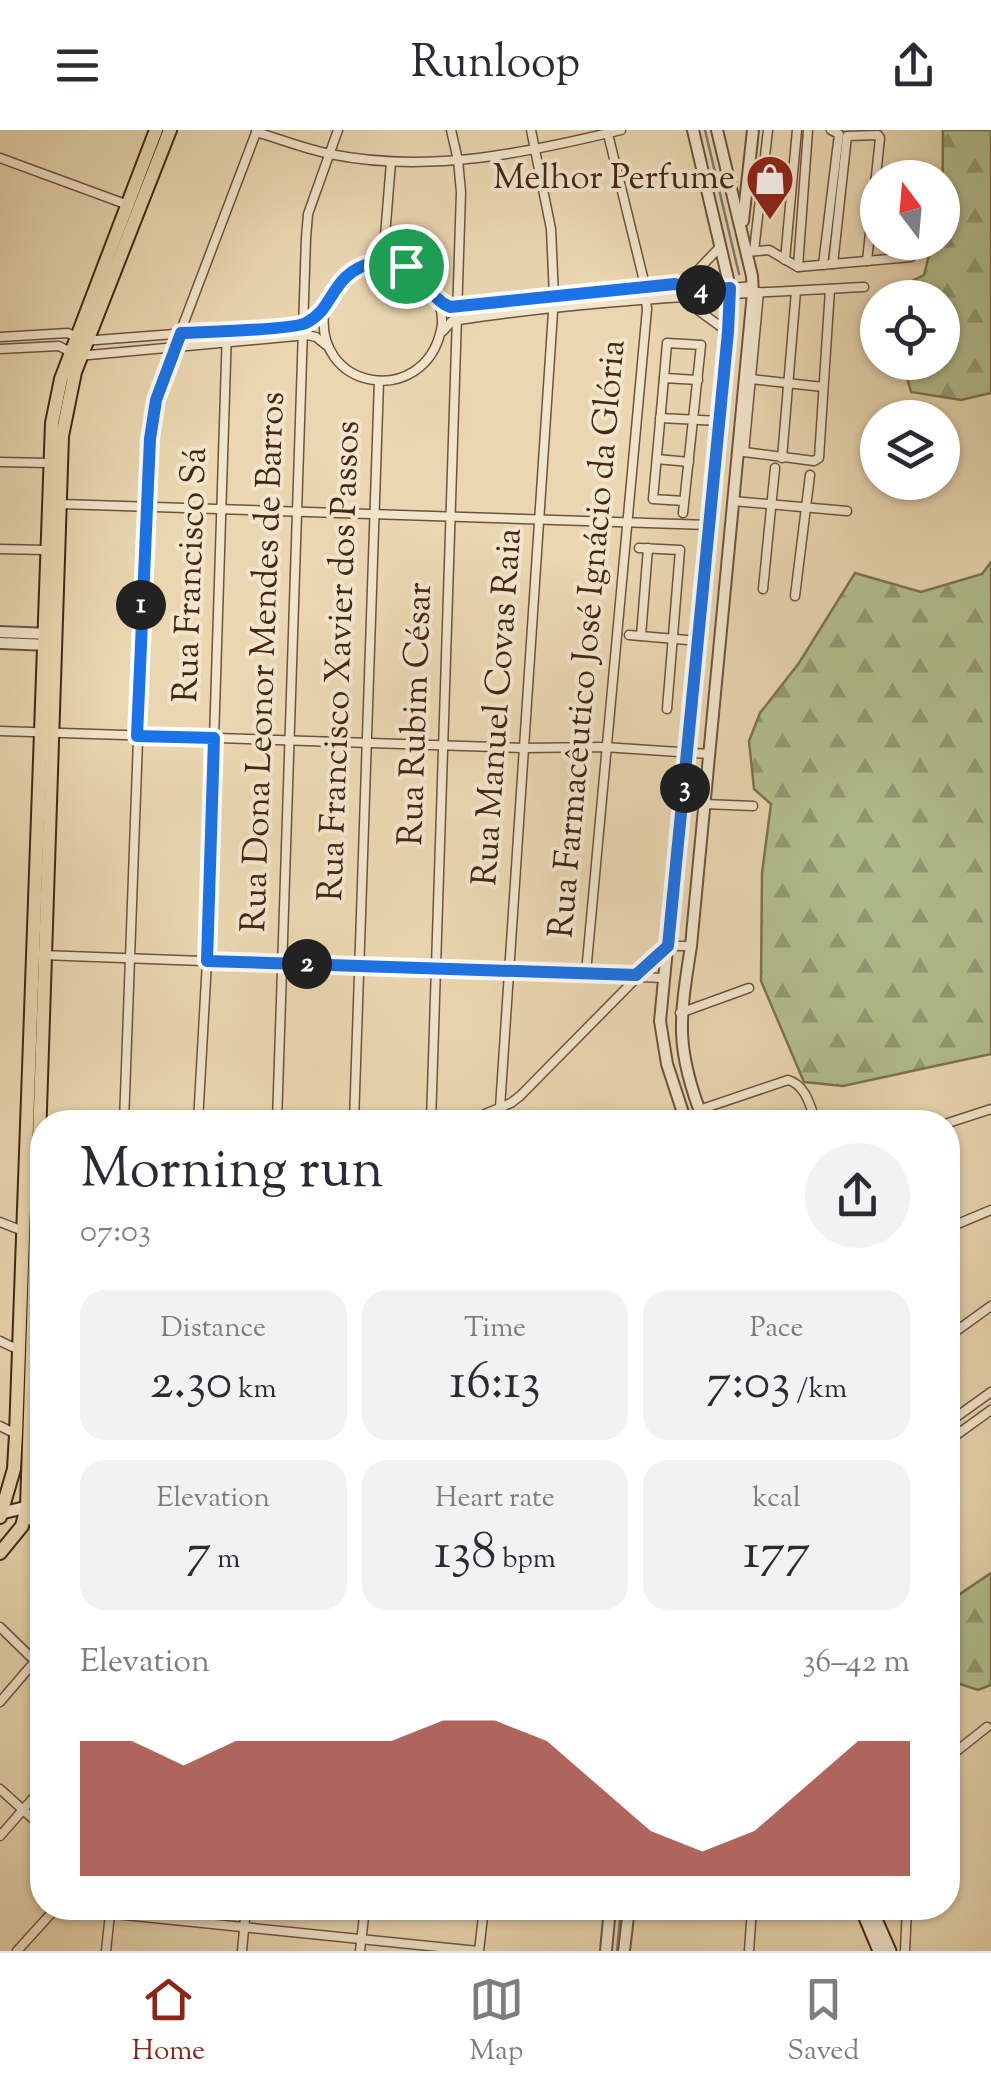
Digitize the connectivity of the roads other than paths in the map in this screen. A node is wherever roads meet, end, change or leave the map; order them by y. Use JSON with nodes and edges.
{"nodes":[{"id":1,"x":156,"y":130,"type":"edge"},
{"id":2,"x":170,"y":130,"type":"edge"},
{"id":3,"x":338,"y":130,"type":"edge"},
{"id":4,"x":451,"y":130,"type":"edge"},
{"id":5,"x":531,"y":130,"type":"edge"},
{"id":6,"x":621,"y":130,"type":"edge"},
{"id":7,"x":693,"y":130,"type":"edge"},
{"id":8,"x":717,"y":130,"type":"edge"},
{"id":9,"x":753,"y":130,"type":"edge"},
{"id":10,"x":768,"y":130,"type":"edge"},
{"id":11,"x":797,"y":130,"type":"edge"},
{"id":12,"x":808,"y":130,"type":"edge"},
{"id":13,"x":832,"y":130,"type":"edge"},
{"id":14,"x":255,"y":131,"type":"edge"},
{"id":15,"x":608,"y":132,"type":"edge"},
{"id":16,"x":535,"y":149,"type":"junction"},
{"id":17,"x":328,"y":154,"type":"junction"},
{"id":18,"x":0,"y":158,"type":"edge"},
{"id":19,"x":458,"y":160,"type":"junction"},
{"id":20,"x":390,"y":162,"type":"junction"},
{"id":21,"x":128,"y":205,"type":"junction"},
{"id":22,"x":742,"y":232,"type":"junction"},
{"id":23,"x":720,"y":248,"type":"junction"},
{"id":24,"x":750,"y":252,"type":"junction"},
{"id":25,"x":878,"y":260,"type":"edge"},
{"id":26,"x":383,"y":261,"type":"junction"},
{"id":27,"x":785,"y":261,"type":"junction"},
{"id":28,"x":867,"y":261,"type":"junction"},
{"id":29,"x":828,"y":264,"type":"junction"},
{"id":30,"x":798,"y":266,"type":"junction"},
{"id":31,"x":690,"y":286,"type":"junction"},
{"id":32,"x":860,"y":287,"type":"edge"},
{"id":33,"x":646,"y":288,"type":"junction"},
{"id":34,"x":830,"y":289,"type":"junction"},
{"id":35,"x":755,"y":290,"type":"junction"},
{"id":36,"x":796,"y":290,"type":"junction"},
{"id":37,"x":730,"y":291,"type":"junction"},
{"id":38,"x":436,"y":297,"type":"junction"},
{"id":39,"x":554,"y":297,"type":"junction"},
{"id":40,"x":690,"y":298,"type":"junction"},
{"id":41,"x":647,"y":305,"type":"junction"},
{"id":42,"x":324,"y":307,"type":"junction"},
{"id":43,"x":456,"y":307,"type":"junction"},
{"id":44,"x":552,"y":310,"type":"junction"},
{"id":45,"x":457,"y":320,"type":"junction"},
{"id":46,"x":304,"y":324,"type":"junction"},
{"id":47,"x":227,"y":330,"type":"junction"},
{"id":48,"x":728,"y":332,"type":"junction"},
{"id":49,"x":181,"y":333,"type":"junction"},
{"id":50,"x":304,"y":336,"type":"junction"},
{"id":51,"x":0,"y":337,"type":"edge"},
{"id":52,"x":438,"y":340,"type":"junction"},
{"id":53,"x":227,"y":342,"type":"junction"},
{"id":54,"x":80,"y":346,"type":"junction"},
{"id":55,"x":175,"y":347,"type":"junction"},
{"id":56,"x":328,"y":348,"type":"junction"},
{"id":57,"x":0,"y":349,"type":"edge"},
{"id":58,"x":664,"y":378,"type":"junction"},
{"id":59,"x":751,"y":379,"type":"junction"},
{"id":60,"x":698,"y":380,"type":"junction"},
{"id":61,"x":379,"y":381,"type":"junction"},
{"id":62,"x":788,"y":382,"type":"junction"},
{"id":63,"x":823,"y":387,"type":"junction"},
{"id":64,"x":660,"y":418,"type":"junction"},
{"id":65,"x":693,"y":420,"type":"junction"},
{"id":66,"x":720,"y":421,"type":"junction"},
{"id":67,"x":782,"y":458,"type":"junction"},
{"id":68,"x":657,"y":459,"type":"junction"},
{"id":69,"x":0,"y":462,"type":"edge"},
{"id":70,"x":689,"y":462,"type":"junction"},
{"id":71,"x":50,"y":463,"type":"junction"},
{"id":72,"x":775,"y":468,"type":"dead end"},
{"id":73,"x":810,"y":475,"type":"dead end"},
{"id":74,"x":684,"y":501,"type":"junction"},
{"id":75,"x":733,"y":501,"type":"junction"},
{"id":76,"x":60,"y":504,"type":"junction"},
{"id":77,"x":772,"y":504,"type":"junction"},
{"id":78,"x":145,"y":507,"type":"junction"},
{"id":79,"x":806,"y":507,"type":"junction"},
{"id":80,"x":222,"y":510,"type":"junction"},
{"id":81,"x":847,"y":511,"type":"dead end"},
{"id":82,"x":298,"y":513,"type":"junction"},
{"id":83,"x":683,"y":513,"type":"dead end"},
{"id":84,"x":372,"y":514,"type":"junction"},
{"id":85,"x":450,"y":516,"type":"junction"},
{"id":86,"x":539,"y":520,"type":"junction"},
{"id":87,"x":628,"y":522,"type":"junction"},
{"id":88,"x":709,"y":525,"type":"junction"},
{"id":89,"x":0,"y":549,"type":"edge"},
{"id":90,"x":47,"y":550,"type":"junction"},
{"id":91,"x":763,"y":589,"type":"dead end"},
{"id":92,"x":795,"y":596,"type":"dead end"},
{"id":93,"x":0,"y":632,"type":"edge"},
{"id":94,"x":629,"y":635,"type":"dead end"},
{"id":95,"x":641,"y":636,"type":"junction"},
{"id":96,"x":673,"y":639,"type":"junction"},
{"id":97,"x":50,"y":640,"type":"junction"},
{"id":98,"x":699,"y":640,"type":"junction"},
{"id":99,"x":0,"y":643,"type":"edge"},
{"id":100,"x":668,"y":709,"type":"dead end"},
{"id":101,"x":0,"y":731,"type":"edge"},
{"id":102,"x":39,"y":734,"type":"junction"},
{"id":103,"x":54,"y":734,"type":"junction"},
{"id":104,"x":137,"y":736,"type":"junction"},
{"id":105,"x":214,"y":738,"type":"junction"},
{"id":106,"x":290,"y":740,"type":"junction"},
{"id":107,"x":365,"y":742,"type":"junction"},
{"id":108,"x":445,"y":744,"type":"junction"},
{"id":109,"x":604,"y":747,"type":"junction"},
{"id":110,"x":523,"y":748,"type":"junction"},
{"id":111,"x":690,"y":752,"type":"junction"},
{"id":112,"x":707,"y":754,"type":"junction"},
{"id":113,"x":704,"y":804,"type":"junction"},
{"id":114,"x":752,"y":806,"type":"dead end"},
{"id":115,"x":669,"y":946,"type":"junction"},
{"id":116,"x":689,"y":946,"type":"junction"},
{"id":117,"x":39,"y":955,"type":"junction"},
{"id":118,"x":130,"y":958,"type":"junction"},
{"id":119,"x":207,"y":961,"type":"junction"},
{"id":120,"x":283,"y":964,"type":"junction"},
{"id":121,"x":358,"y":966,"type":"junction"},
{"id":122,"x":436,"y":968,"type":"junction"},
{"id":123,"x":510,"y":971,"type":"junction"},
{"id":124,"x":586,"y":974,"type":"junction"},
{"id":125,"x":636,"y":975,"type":"junction"},
{"id":126,"x":664,"y":978,"type":"junction"},
{"id":127,"x":748,"y":988,"type":"dead end"},
{"id":128,"x":680,"y":1013,"type":"junction"},
{"id":129,"x":496,"y":1109,"type":"joint"},
{"id":130,"x":991,"y":1109,"type":"edge"},
{"id":131,"x":36,"y":1110,"type":"edge"},
{"id":132,"x":124,"y":1110,"type":"edge"},
{"id":133,"x":199,"y":1110,"type":"edge"},
{"id":134,"x":277,"y":1110,"type":"edge"},
{"id":135,"x":354,"y":1110,"type":"edge"},
{"id":136,"x":431,"y":1110,"type":"edge"},
{"id":137,"x":678,"y":1110,"type":"edge"},
{"id":138,"x":699,"y":1110,"type":"joint"},
{"id":139,"x":811,"y":1110,"type":"edge"},
{"id":140,"x":960,"y":1119,"type":"edge"},
{"id":141,"x":30,"y":1176,"type":"edge"},
{"id":142,"x":991,"y":1210,"type":"edge"},
{"id":143,"x":0,"y":1222,"type":"edge"},
{"id":144,"x":960,"y":1223,"type":"edge"},
{"id":145,"x":24,"y":1231,"type":"junction"},
{"id":146,"x":991,"y":1306,"type":"edge"},
{"id":147,"x":960,"y":1328,"type":"edge"},
{"id":148,"x":0,"y":1341,"type":"edge"},
{"id":149,"x":19,"y":1350,"type":"junction"},
{"id":150,"x":991,"y":1392,"type":"edge"},
{"id":151,"x":991,"y":1410,"type":"edge"},
{"id":152,"x":960,"y":1414,"type":"edge"},
{"id":153,"x":0,"y":1426,"type":"edge"},
{"id":154,"x":960,"y":1432,"type":"edge"},
{"id":155,"x":16,"y":1434,"type":"junction"},
{"id":156,"x":14,"y":1469,"type":"junction"},
{"id":157,"x":30,"y":1512,"type":"edge"},
{"id":158,"x":1,"y":1515,"type":"edge"},
{"id":159,"x":0,"y":1553,"type":"edge"},
{"id":160,"x":0,"y":1628,"type":"edge"},
{"id":161,"x":30,"y":1656,"type":"edge"},
{"id":162,"x":30,"y":1674,"type":"edge"},
{"id":163,"x":0,"y":1702,"type":"edge"},
{"id":164,"x":988,"y":1726,"type":"dead end"},
{"id":165,"x":960,"y":1748,"type":"edge"},
{"id":166,"x":0,"y":1789,"type":"edge"},
{"id":167,"x":30,"y":1802,"type":"edge"},
{"id":168,"x":23,"y":1810,"type":"junction"},
{"id":169,"x":30,"y":1816,"type":"edge"},
{"id":170,"x":0,"y":1836,"type":"edge"},
{"id":171,"x":45,"y":1920,"type":"edge"},
{"id":172,"x":113,"y":1920,"type":"edge"},
{"id":173,"x":177,"y":1920,"type":"edge"},
{"id":174,"x":245,"y":1920,"type":"edge"},
{"id":175,"x":364,"y":1920,"type":"edge"},
{"id":176,"x":482,"y":1920,"type":"edge"},
{"id":177,"x":609,"y":1920,"type":"edge"},
{"id":178,"x":628,"y":1920,"type":"edge"},
{"id":179,"x":751,"y":1920,"type":"edge"},
{"id":180,"x":866,"y":1920,"type":"edge"},
{"id":181,"x":877,"y":1920,"type":"edge"},
{"id":182,"x":906,"y":1920,"type":"edge"},
{"id":183,"x":244,"y":1927,"type":"junction"},
{"id":184,"x":362,"y":1939,"type":"junction"},
{"id":185,"x":16,"y":1951,"type":"edge"},
{"id":186,"x":106,"y":1951,"type":"edge"},
{"id":187,"x":242,"y":1951,"type":"edge"},
{"id":188,"x":360,"y":1951,"type":"edge"},
{"id":189,"x":478,"y":1951,"type":"edge"},
{"id":190,"x":606,"y":1951,"type":"edge"},
{"id":191,"x":624,"y":1951,"type":"edge"},
{"id":192,"x":749,"y":1951,"type":"edge"},
{"id":193,"x":878,"y":1951,"type":"edge"},
{"id":194,"x":890,"y":1951,"type":"edge"},
{"id":195,"x":905,"y":1951,"type":"edge"}],
"edges":[{"from":1,"to":21,"type":"main road"},
{"from":2,"to":54,"type":"main road"},
{"from":3,"to":17,"type":"street","name":"Rua Dona Leonor Mendes de Barros"},
{"from":4,"to":19,"type":"street","name":"Rua Rubim César"},
{"from":5,"to":16,"type":"street","name":"Rua Manuel Covas Raia"},
{"from":6,"to":15,"type":"street"},
{"from":7,"to":23,"type":"street"},
{"from":8,"to":22,"type":"street"},
{"from":9,"to":22,"type":"street"},
{"from":10,"to":24,"type":"street"},
{"from":11,"to":27,"type":"street"},
{"from":12,"to":30,"type":"street"},
{"from":13,"to":29,"type":"street"},
{"from":14,"to":17,"type":"street"},
{"from":14,"to":49,"type":"street"},
{"from":15,"to":16,"type":"street"},
{"from":15,"to":33,"type":"street","name":"Rua Farmacêutico José Ignácio da Glória"},
{"from":16,"to":19,"type":"street"},
{"from":16,"to":39,"type":"street","name":"Rua Manuel Covas Raia"},
{"from":17,"to":20,"type":"street"},
{"from":17,"to":46,"type":"street","name":"Rua Dona Leonor Mendes de Barros"},
{"from":18,"to":21,"type":"street"},
{"from":19,"to":20,"type":"street"},
{"from":19,"to":43,"type":"street","name":"Rua Rubim César"},
{"from":20,"to":26,"type":"street"},
{"from":21,"to":54,"type":"main road"},
{"from":22,"to":24,"type":"street"},
{"from":23,"to":31,"type":"street"},
{"from":23,"to":37,"type":"street"},
{"from":24,"to":27,"type":"street"},
{"from":24,"to":35,"type":"street"},
{"from":25,"to":28,"type":"street"},
{"from":26,"to":38,"type":"street"},
{"from":26,"to":42,"type":"street"},
{"from":27,"to":30,"type":"street"},
{"from":28,"to":29,"type":"street"},
{"from":28,"to":29,"type":"street"},
{"from":29,"to":30,"type":"street"},
{"from":31,"to":33,"type":"street"},
{"from":31,"to":37,"type":"street"},
{"from":31,"to":40,"type":"street"},
{"from":32,"to":34,"type":"street"},
{"from":33,"to":39,"type":"street"},
{"from":33,"to":41,"type":"street","name":"Rua Farmacêutico José Ignácio da Glória"},
{"from":34,"to":36,"type":"street"},
{"from":34,"to":63,"type":"street"},
{"from":35,"to":36,"type":"street"},
{"from":35,"to":37,"type":"street"},
{"from":35,"to":59,"type":"street"},
{"from":35,"to":75,"type":"street"},
{"from":36,"to":62,"type":"street"},
{"from":37,"to":40,"type":"street"},
{"from":37,"to":48,"type":"street"},
{"from":38,"to":43,"type":"street"},
{"from":38,"to":52,"type":"street"},
{"from":39,"to":43,"type":"street"},
{"from":39,"to":44,"type":"street","name":"Rua Manuel Covas Raia"},
{"from":40,"to":41,"type":"street"},
{"from":40,"to":48,"type":"street"},
{"from":41,"to":44,"type":"street"},
{"from":41,"to":87,"type":"street","name":"Rua Farmacêutico José Ignácio da Glória"},
{"from":42,"to":46,"type":"street"},
{"from":42,"to":56,"type":"street"},
{"from":43,"to":45,"type":"street","name":"Rua Rubim César"},
{"from":44,"to":45,"type":"street"},
{"from":44,"to":86,"type":"street","name":"Rua Manuel Covas Raia"},
{"from":45,"to":52,"type":"street"},
{"from":45,"to":85,"type":"street","name":"Rua Rubim César"},
{"from":46,"to":47,"type":"street"},
{"from":46,"to":50,"type":"street","name":"Rua Dona Leonor Mendes de Barros"},
{"from":47,"to":49,"type":"street"},
{"from":47,"to":53,"type":"street","name":"Rua Francisco Sá"},
{"from":48,"to":66,"type":"street"},
{"from":49,"to":54,"type":"street"},
{"from":49,"to":55,"type":"street"},
{"from":50,"to":53,"type":"street"},
{"from":50,"to":56,"type":"street"},
{"from":50,"to":82,"type":"street","name":"Rua Dona Leonor Mendes de Barros"},
{"from":51,"to":54,"type":"street"},
{"from":52,"to":61,"type":"street"},
{"from":53,"to":55,"type":"street"},
{"from":53,"to":80,"type":"street","name":"Rua Francisco Sá"},
{"from":54,"to":55,"type":"street"},
{"from":54,"to":57,"type":"street"},
{"from":54,"to":71,"type":"main road"},
{"from":54,"to":76,"type":"main road"},
{"from":55,"to":78,"type":"street"},
{"from":56,"to":61,"type":"street"},
{"from":58,"to":60,"type":"street"},
{"from":58,"to":60,"type":"street"},
{"from":58,"to":64,"type":"street"},
{"from":59,"to":62,"type":"street"},
{"from":59,"to":67,"type":"street"},
{"from":60,"to":65,"type":"street"},
{"from":61,"to":84,"type":"street","name":"Rua Francisco Xavier dos Passos"},
{"from":62,"to":63,"type":"street"},
{"from":62,"to":67,"type":"street"},
{"from":63,"to":67,"type":"street"},
{"from":64,"to":65,"type":"street"},
{"from":64,"to":68,"type":"street"},
{"from":65,"to":66,"type":"street"},
{"from":65,"to":70,"type":"street"},
{"from":66,"to":88,"type":"street"},
{"from":68,"to":70,"type":"street"},
{"from":68,"to":74,"type":"street"},
{"from":69,"to":71,"type":"street"},
{"from":70,"to":74,"type":"street"},
{"from":71,"to":90,"type":"main road"},
{"from":72,"to":77,"type":"street"},
{"from":73,"to":79,"type":"street"},
{"from":74,"to":83,"type":"street"},
{"from":75,"to":77,"type":"street"},
{"from":75,"to":112,"type":"street"},
{"from":76,"to":78,"type":"street"},
{"from":76,"to":97,"type":"main road"},
{"from":77,"to":79,"type":"street"},
{"from":77,"to":91,"type":"street"},
{"from":78,"to":80,"type":"street"},
{"from":78,"to":104,"type":"street"},
{"from":79,"to":81,"type":"street"},
{"from":79,"to":92,"type":"street"},
{"from":80,"to":82,"type":"street"},
{"from":80,"to":105,"type":"street","name":"Rua Francisco Sá"},
{"from":82,"to":84,"type":"street"},
{"from":82,"to":106,"type":"street","name":"Rua Dona Leonor Mendes de Barros"},
{"from":84,"to":85,"type":"street"},
{"from":84,"to":107,"type":"street","name":"Rua Francisco Xavier dos Passos"},
{"from":85,"to":86,"type":"street"},
{"from":85,"to":108,"type":"street","name":"Rua Rubim César"},
{"from":86,"to":87,"type":"street"},
{"from":86,"to":110,"type":"street","name":"Rua Manuel Covas Raia"},
{"from":87,"to":88,"type":"street"},
{"from":87,"to":109,"type":"street","name":"Rua Farmacêutico José Ignácio da Glória"},
{"from":88,"to":98,"type":"street"},
{"from":89,"to":90,"type":"street"},
{"from":90,"to":97,"type":"main road"},
{"from":93,"to":97,"type":"street"},
{"from":94,"to":95,"type":"street"},
{"from":95,"to":96,"type":"street"},
{"from":95,"to":96,"type":"street"},
{"from":96,"to":98,"type":"street"},
{"from":96,"to":100,"type":"street"},
{"from":97,"to":99,"type":"street"},
{"from":97,"to":102,"type":"main road"},
{"from":97,"to":103,"type":"main road"},
{"from":98,"to":111,"type":"street"},
{"from":101,"to":102,"type":"street"},
{"from":102,"to":103,"type":"street"},
{"from":102,"to":117,"type":"main road"},
{"from":103,"to":104,"type":"street"},
{"from":103,"to":117,"type":"main road"},
{"from":104,"to":105,"type":"street"},
{"from":104,"to":118,"type":"street"},
{"from":105,"to":106,"type":"street"},
{"from":105,"to":119,"type":"street","name":"Rua Francisco Sá"},
{"from":106,"to":107,"type":"street"},
{"from":106,"to":120,"type":"street","name":"Rua Dona Leonor Mendes de Barros"},
{"from":107,"to":108,"type":"street"},
{"from":107,"to":121,"type":"street","name":"Rua Francisco Xavier dos Passos"},
{"from":108,"to":110,"type":"street"},
{"from":108,"to":122,"type":"street","name":"Rua Rubim César"},
{"from":109,"to":110,"type":"street"},
{"from":109,"to":111,"type":"street"},
{"from":109,"to":124,"type":"street","name":"Rua Farmacêutico José Ignácio da Glória"},
{"from":110,"to":123,"type":"street","name":"Rua Manuel Covas Raia"},
{"from":111,"to":112,"type":"street"},
{"from":111,"to":115,"type":"street"},
{"from":112,"to":113,"type":"street"},
{"from":113,"to":114,"type":"street"},
{"from":113,"to":116,"type":"street"},
{"from":115,"to":116,"type":"street"},
{"from":115,"to":125,"type":"street"},
{"from":115,"to":126,"type":"street"},
{"from":116,"to":128,"type":"street"},
{"from":117,"to":118,"type":"street"},
{"from":117,"to":131,"type":"main road"},
{"from":118,"to":119,"type":"street"},
{"from":118,"to":132,"type":"street"},
{"from":119,"to":120,"type":"street"},
{"from":119,"to":133,"type":"street","name":"Rua Francisco Sá"},
{"from":120,"to":121,"type":"street"},
{"from":120,"to":134,"type":"street","name":"Rua Dona Leonor Mendes de Barros"},
{"from":121,"to":122,"type":"street"},
{"from":121,"to":135,"type":"street","name":"Rua Francisco Xavier dos Passos"},
{"from":122,"to":123,"type":"street"},
{"from":122,"to":136,"type":"street","name":"Rua Rubim César"},
{"from":123,"to":124,"type":"street"},
{"from":123,"to":129,"type":"street","name":"Rua Manuel Covas Raia"},
{"from":124,"to":125,"type":"street"},
{"from":125,"to":126,"type":"street"},
{"from":125,"to":129,"type":"street"},
{"from":126,"to":137,"type":"street"},
{"from":127,"to":128,"type":"street"},
{"from":128,"to":138,"type":"street"},
{"from":130,"to":140,"type":"street"},
{"from":138,"to":139,"type":"street"},
{"from":141,"to":145,"type":"main road"},
{"from":142,"to":144,"type":"street"},
{"from":143,"to":145,"type":"street"},
{"from":145,"to":149,"type":"main road"},
{"from":146,"to":147,"type":"street"},
{"from":148,"to":149,"type":"street"},
{"from":149,"to":155,"type":"main road"},
{"from":150,"to":152,"type":"street"},
{"from":151,"to":154,"type":"street"},
{"from":153,"to":155,"type":"street"},
{"from":155,"to":156,"type":"main road"},
{"from":156,"to":157,"type":"main road"},
{"from":156,"to":158,"type":"main road"},
{"from":157,"to":158,"type":"main road"},
{"from":157,"to":159,"type":"main road"},
{"from":160,"to":161,"type":"street"},
{"from":162,"to":163,"type":"street"},
{"from":164,"to":165,"type":"street"},
{"from":166,"to":168,"type":"street"},
{"from":167,"to":168,"type":"street"},
{"from":168,"to":169,"type":"street"},
{"from":168,"to":170,"type":"street"},
{"from":171,"to":185,"type":"street"},
{"from":172,"to":186,"type":"street"},
{"from":173,"to":183,"type":"street"},
{"from":174,"to":183,"type":"street"},
{"from":175,"to":184,"type":"street"},
{"from":176,"to":189,"type":"street"},
{"from":177,"to":190,"type":"street"},
{"from":178,"to":191,"type":"street"},
{"from":179,"to":192,"type":"street"},
{"from":180,"to":193,"type":"main road"},
{"from":181,"to":194,"type":"main road"},
{"from":182,"to":195,"type":"street"},
{"from":183,"to":184,"type":"street"},
{"from":183,"to":187,"type":"street"},
{"from":184,"to":188,"type":"street"},
{"from":184,"to":189,"type":"street"}]}
